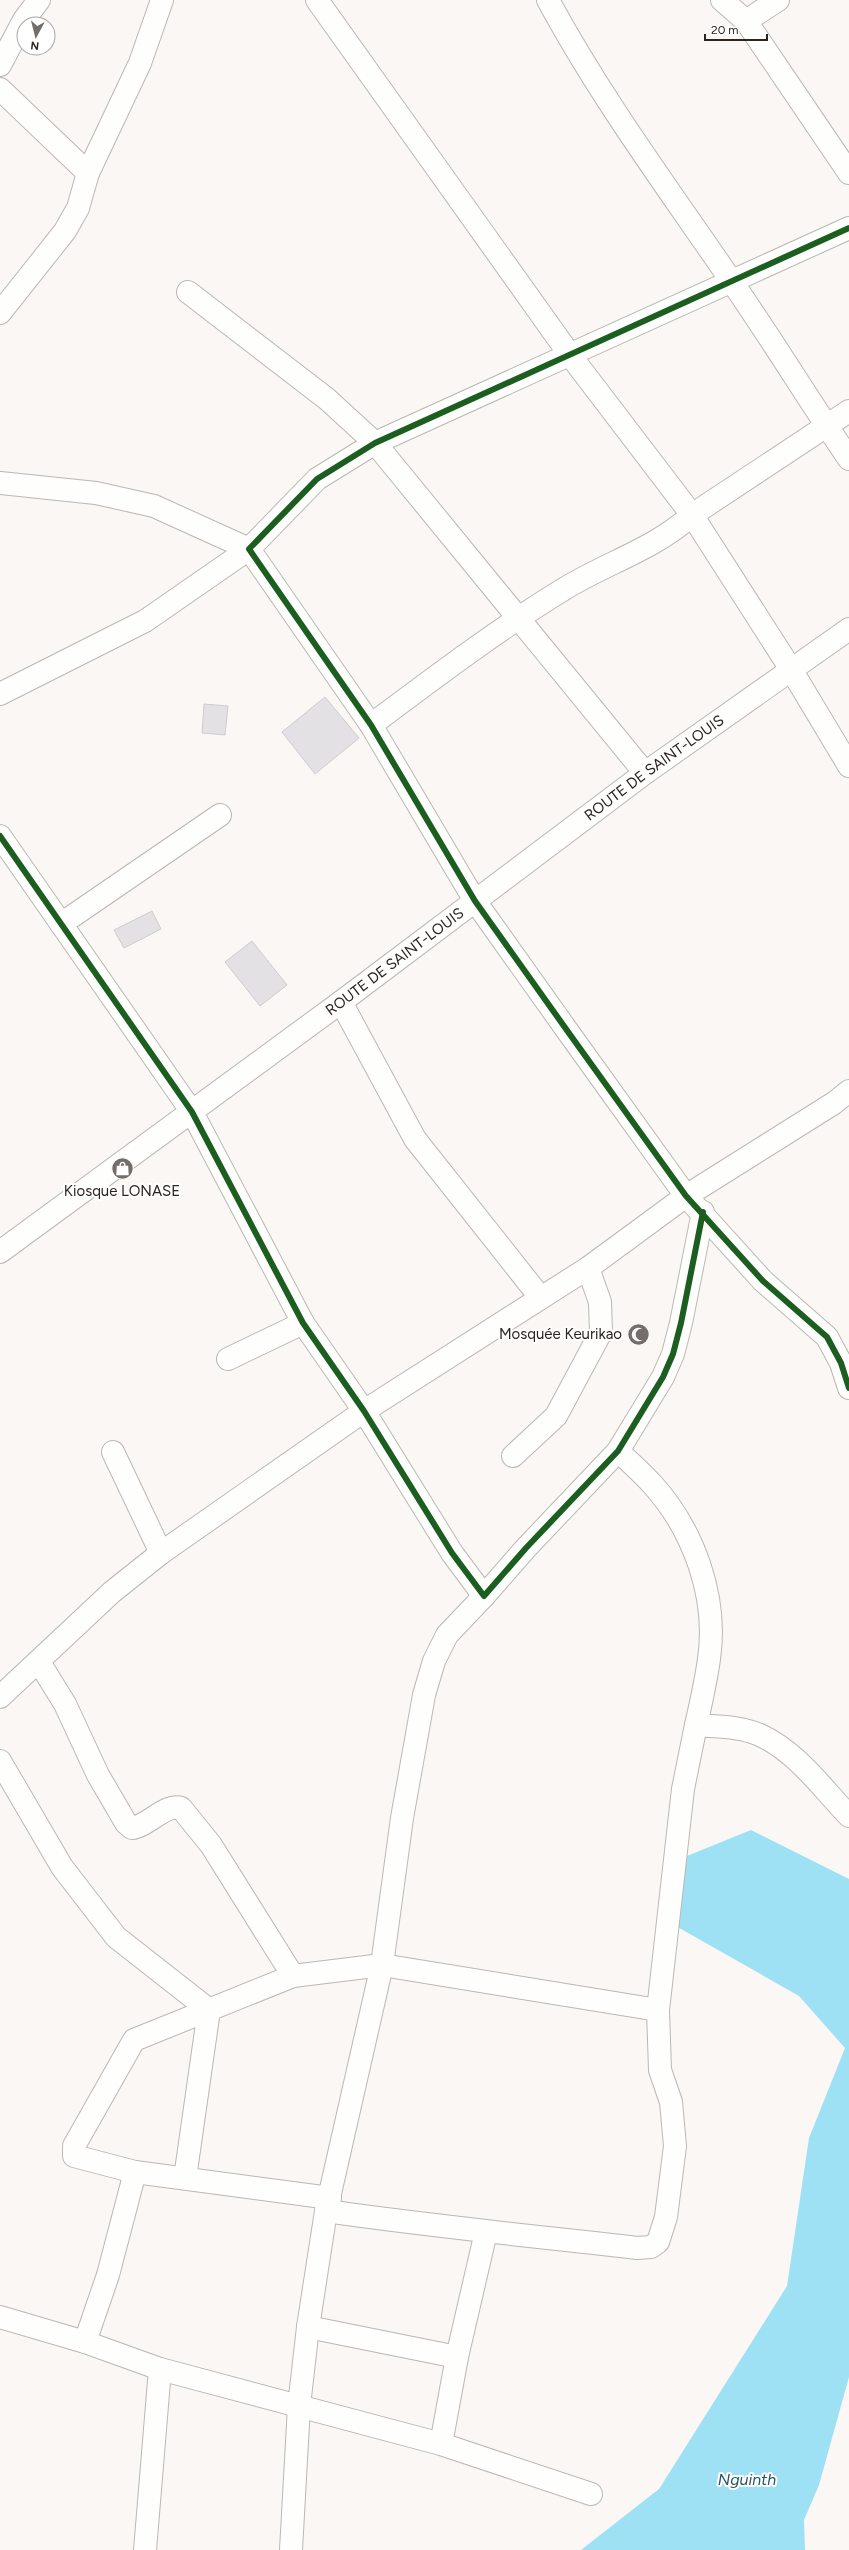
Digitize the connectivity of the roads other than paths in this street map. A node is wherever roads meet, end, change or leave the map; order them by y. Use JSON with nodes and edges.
{"nodes":[{"id":1,"x":39,"y":0,"type":"edge"},
{"id":2,"x":162,"y":0,"type":"edge"},
{"id":3,"x":317,"y":0,"type":"edge"},
{"id":4,"x":548,"y":0,"type":"edge"},
{"id":5,"x":722,"y":0,"type":"edge"},
{"id":6,"x":778,"y":0,"type":"edge"},
{"id":7,"x":746,"y":21,"type":"junction"},
{"id":8,"x":0,"y":65,"type":"edge"},
{"id":9,"x":0,"y":89,"type":"edge"},
{"id":10,"x":88,"y":173,"type":"junction"},
{"id":11,"x":849,"y":173,"type":"edge"},
{"id":12,"x":849,"y":228,"type":"edge"},
{"id":13,"x":731,"y":280,"type":"junction"},
{"id":14,"x":188,"y":292,"type":"dead end"},
{"id":15,"x":3,"y":301,"type":"edge"},
{"id":16,"x":570,"y":355,"type":"junction"},
{"id":17,"x":849,"y":411,"type":"edge"},
{"id":18,"x":827,"y":427,"type":"junction"},
{"id":19,"x":375,"y":443,"type":"junction"},
{"id":20,"x":849,"y":458,"type":"edge"},
{"id":21,"x":0,"y":483,"type":"edge"},
{"id":22,"x":692,"y":515,"type":"junction"},
{"id":23,"x":249,"y":549,"type":"junction"},
{"id":24,"x":517,"y":618,"type":"junction"},
{"id":25,"x":849,"y":629,"type":"edge"},
{"id":26,"x":792,"y":671,"type":"junction"},
{"id":27,"x":0,"y":694,"type":"edge"},
{"id":28,"x":371,"y":724,"type":"junction"},
{"id":29,"x":849,"y":766,"type":"edge"},
{"id":30,"x":645,"y":773,"type":"junction"},
{"id":31,"x":220,"y":815,"type":"dead end"},
{"id":32,"x":0,"y":836,"type":"edge"},
{"id":33,"x":475,"y":901,"type":"junction"},
{"id":34,"x":61,"y":924,"type":"junction"},
{"id":35,"x":341,"y":1002,"type":"junction"},
{"id":36,"x":849,"y":1091,"type":"edge"},
{"id":37,"x":192,"y":1112,"type":"junction"},
{"id":38,"x":686,"y":1196,"type":"junction"},
{"id":39,"x":703,"y":1212,"type":"junction"},
{"id":40,"x":0,"y":1252,"type":"edge"},
{"id":41,"x":588,"y":1268,"type":"junction"},
{"id":42,"x":540,"y":1298,"type":"junction"},
{"id":43,"x":303,"y":1323,"type":"junction"},
{"id":44,"x":228,"y":1359,"type":"dead end"},
{"id":45,"x":849,"y":1388,"type":"edge"},
{"id":46,"x":364,"y":1411,"type":"junction"},
{"id":47,"x":618,"y":1451,"type":"junction"},
{"id":48,"x":113,"y":1452,"type":"dead end"},
{"id":49,"x":513,"y":1456,"type":"dead end"},
{"id":50,"x":161,"y":1553,"type":"junction"},
{"id":51,"x":484,"y":1596,"type":"junction"},
{"id":52,"x":39,"y":1662,"type":"junction"},
{"id":53,"x":0,"y":1697,"type":"edge"},
{"id":54,"x":696,"y":1725,"type":"junction"},
{"id":55,"x":0,"y":1761,"type":"edge"},
{"id":56,"x":849,"y":1816,"type":"edge"},
{"id":57,"x":382,"y":1965,"type":"junction"},
{"id":58,"x":293,"y":1976,"type":"junction"},
{"id":59,"x":210,"y":2010,"type":"junction"},
{"id":60,"x":658,"y":2010,"type":"junction"},
{"id":61,"x":135,"y":2172,"type":"junction"},
{"id":62,"x":185,"y":2178,"type":"junction"},
{"id":63,"x":328,"y":2205,"type":"junction"},
{"id":64,"x":486,"y":2232,"type":"junction"},
{"id":65,"x":0,"y":2317,"type":"edge"},
{"id":66,"x":308,"y":2327,"type":"junction"},
{"id":67,"x":85,"y":2342,"type":"junction"},
{"id":68,"x":457,"y":2357,"type":"junction"},
{"id":69,"x":160,"y":2369,"type":"junction"},
{"id":70,"x":299,"y":2406,"type":"junction"},
{"id":71,"x":441,"y":2444,"type":"junction"},
{"id":72,"x":591,"y":2494,"type":"dead end"},
{"id":73,"x":145,"y":2550,"type":"edge"},
{"id":74,"x":291,"y":2550,"type":"edge"}],
"edges":[{"from":1,"to":8,"type":"street"},
{"from":2,"to":10,"type":"street"},
{"from":3,"to":16,"type":"street"},
{"from":4,"to":13,"type":"street"},
{"from":5,"to":7,"type":"street"},
{"from":6,"to":7,"type":"street"},
{"from":7,"to":11,"type":"street"},
{"from":9,"to":10,"type":"street"},
{"from":10,"to":15,"type":"street"},
{"from":12,"to":13,"type":"street"},
{"from":13,"to":16,"type":"street"},
{"from":13,"to":18,"type":"street"},
{"from":14,"to":19,"type":"street"},
{"from":16,"to":19,"type":"street"},
{"from":16,"to":22,"type":"street"},
{"from":17,"to":18,"type":"street"},
{"from":18,"to":20,"type":"street"},
{"from":18,"to":22,"type":"street"},
{"from":19,"to":23,"type":"street"},
{"from":19,"to":24,"type":"street"},
{"from":21,"to":23,"type":"street"},
{"from":22,"to":24,"type":"street"},
{"from":22,"to":26,"type":"street"},
{"from":23,"to":27,"type":"street"},
{"from":23,"to":28,"type":"street"},
{"from":24,"to":28,"type":"street"},
{"from":24,"to":30,"type":"street"},
{"from":25,"to":26,"type":"street","name":"ROUTE DE SAINT-LOUIS"},
{"from":26,"to":29,"type":"street"},
{"from":26,"to":30,"type":"street","name":"ROUTE DE SAINT-LOUIS"},
{"from":28,"to":33,"type":"street"},
{"from":30,"to":33,"type":"street","name":"ROUTE DE SAINT-LOUIS"},
{"from":31,"to":34,"type":"street"},
{"from":32,"to":34,"type":"street"},
{"from":33,"to":35,"type":"street","name":"ROUTE DE SAINT-LOUIS"},
{"from":33,"to":38,"type":"street"},
{"from":34,"to":37,"type":"street"},
{"from":35,"to":37,"type":"street","name":"ROUTE DE SAINT-LOUIS"},
{"from":35,"to":42,"type":"street"},
{"from":36,"to":38,"type":"street"},
{"from":37,"to":40,"type":"street","name":"ROUTE DE SAINT-LOUIS"},
{"from":37,"to":43,"type":"street"},
{"from":38,"to":39,"type":"street"},
{"from":38,"to":41,"type":"street"},
{"from":39,"to":45,"type":"street"},
{"from":39,"to":47,"type":"street"},
{"from":41,"to":42,"type":"street"},
{"from":41,"to":49,"type":"street"},
{"from":42,"to":46,"type":"street"},
{"from":43,"to":44,"type":"street"},
{"from":43,"to":46,"type":"street"},
{"from":46,"to":50,"type":"street"},
{"from":46,"to":51,"type":"street"},
{"from":47,"to":51,"type":"street"},
{"from":47,"to":54,"type":"street"},
{"from":48,"to":50,"type":"street"},
{"from":50,"to":52,"type":"street"},
{"from":51,"to":57,"type":"street"},
{"from":52,"to":53,"type":"street"},
{"from":52,"to":58,"type":"street"},
{"from":54,"to":56,"type":"street"},
{"from":54,"to":60,"type":"street"},
{"from":55,"to":59,"type":"street"},
{"from":57,"to":58,"type":"street"},
{"from":57,"to":60,"type":"street"},
{"from":57,"to":63,"type":"street"},
{"from":58,"to":59,"type":"street"},
{"from":59,"to":61,"type":"street"},
{"from":59,"to":62,"type":"street"},
{"from":60,"to":64,"type":"street"},
{"from":61,"to":62,"type":"street"},
{"from":61,"to":67,"type":"street"},
{"from":62,"to":63,"type":"street"},
{"from":63,"to":64,"type":"street"},
{"from":63,"to":66,"type":"street"},
{"from":64,"to":68,"type":"street"},
{"from":65,"to":67,"type":"street"},
{"from":66,"to":68,"type":"street"},
{"from":66,"to":70,"type":"street"},
{"from":67,"to":69,"type":"street"},
{"from":68,"to":71,"type":"street"},
{"from":69,"to":70,"type":"street"},
{"from":69,"to":73,"type":"street"},
{"from":70,"to":71,"type":"street"},
{"from":70,"to":74,"type":"street"},
{"from":71,"to":72,"type":"street"}]}
